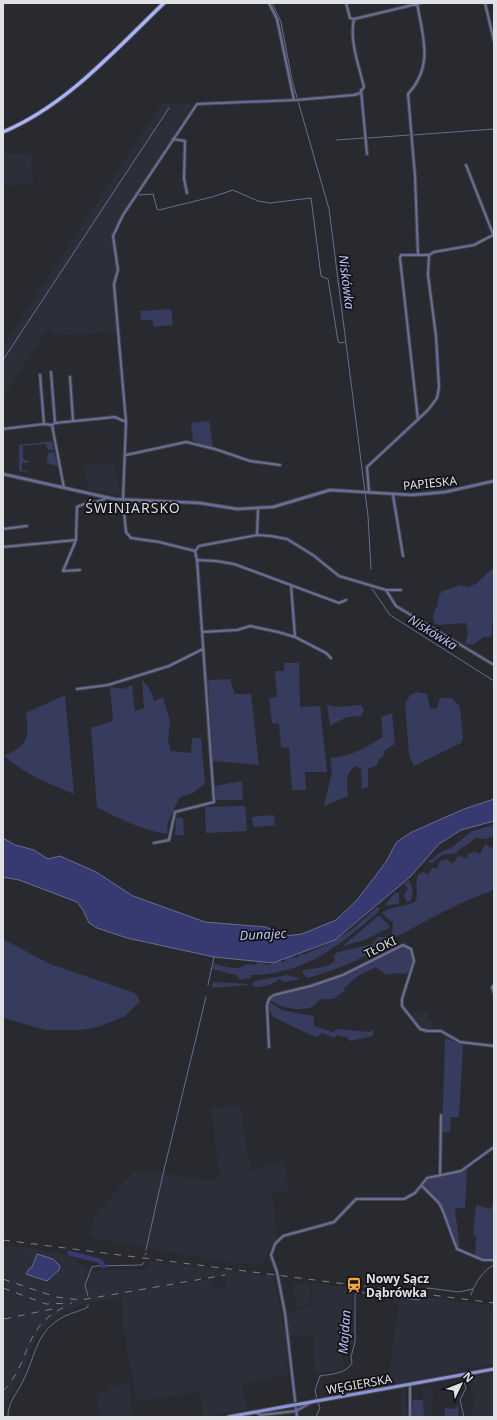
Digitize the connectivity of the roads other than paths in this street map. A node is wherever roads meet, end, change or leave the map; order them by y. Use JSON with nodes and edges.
{"nodes":[{"id":1,"x":164,"y":3,"type":"edge"},
{"id":2,"x":269,"y":3,"type":"edge"},
{"id":3,"x":346,"y":3,"type":"edge"},
{"id":4,"x":417,"y":3,"type":"edge"},
{"id":5,"x":421,"y":3,"type":"edge"},
{"id":6,"x":485,"y":3,"type":"edge"},
{"id":7,"x":354,"y":19,"type":"junction"},
{"id":8,"x":494,"y":41,"type":"edge"},
{"id":9,"x":361,"y":90,"type":"junction"},
{"id":10,"x":295,"y":100,"type":"junction"},
{"id":11,"x":3,"y":132,"type":"edge"},
{"id":12,"x":173,"y":139,"type":"junction"},
{"id":13,"x":367,"y":154,"type":"dead end"},
{"id":14,"x":466,"y":164,"type":"dead end"},
{"id":15,"x":187,"y":193,"type":"dead end"},
{"id":16,"x":494,"y":234,"type":"edge"},
{"id":17,"x":418,"y":255,"type":"junction"},
{"id":18,"x":429,"y":255,"type":"junction"},
{"id":19,"x":51,"y":372,"type":"dead end"},
{"id":20,"x":40,"y":375,"type":"dead end"},
{"id":21,"x":70,"y":377,"type":"dead end"},
{"id":22,"x":418,"y":420,"type":"junction"},
{"id":23,"x":73,"y":421,"type":"junction"},
{"id":24,"x":126,"y":422,"type":"junction"},
{"id":25,"x":55,"y":423,"type":"junction"},
{"id":26,"x":44,"y":424,"type":"junction"},
{"id":27,"x":52,"y":426,"type":"junction"},
{"id":28,"x":3,"y":429,"type":"edge"},
{"id":29,"x":126,"y":455,"type":"junction"},
{"id":30,"x":280,"y":465,"type":"dead end"},
{"id":31,"x":3,"y":474,"type":"edge"},
{"id":32,"x":494,"y":481,"type":"edge"},
{"id":33,"x":64,"y":488,"type":"junction"},
{"id":34,"x":369,"y":492,"type":"junction"},
{"id":35,"x":393,"y":495,"type":"junction"},
{"id":36,"x":108,"y":497,"type":"junction"},
{"id":37,"x":123,"y":500,"type":"junction"},
{"id":38,"x":258,"y":509,"type":"junction"},
{"id":39,"x":27,"y":526,"type":"dead end"},
{"id":40,"x":3,"y":529,"type":"edge"},
{"id":41,"x":257,"y":535,"type":"junction"},
{"id":42,"x":76,"y":540,"type":"junction"},
{"id":43,"x":3,"y":547,"type":"edge"},
{"id":44,"x":195,"y":551,"type":"junction"},
{"id":45,"x":403,"y":556,"type":"dead end"},
{"id":46,"x":197,"y":560,"type":"junction"},
{"id":47,"x":80,"y":570,"type":"dead end"},
{"id":48,"x":291,"y":585,"type":"junction"},
{"id":49,"x":386,"y":590,"type":"junction"},
{"id":50,"x":401,"y":590,"type":"dead end"},
{"id":51,"x":346,"y":600,"type":"dead end"},
{"id":52,"x":202,"y":632,"type":"junction"},
{"id":53,"x":295,"y":637,"type":"junction"},
{"id":54,"x":203,"y":649,"type":"junction"},
{"id":55,"x":330,"y":658,"type":"dead end"},
{"id":56,"x":494,"y":665,"type":"edge"},
{"id":57,"x":77,"y":689,"type":"dead end"},
{"id":58,"x":154,"y":843,"type":"dead end"},
{"id":59,"x":494,"y":985,"type":"edge"},
{"id":60,"x":494,"y":993,"type":"edge"},
{"id":61,"x":269,"y":1046,"type":"dead end"},
{"id":62,"x":494,"y":1046,"type":"edge"},
{"id":63,"x":441,"y":1115,"type":"dead end"},
{"id":64,"x":494,"y":1147,"type":"edge"},
{"id":65,"x":440,"y":1175,"type":"junction"},
{"id":66,"x":422,"y":1186,"type":"junction"},
{"id":67,"x":494,"y":1260,"type":"edge"},
{"id":68,"x":494,"y":1369,"type":"edge"},
{"id":69,"x":410,"y":1384,"type":"junction"},
{"id":70,"x":311,"y":1402,"type":"junction"},
{"id":71,"x":296,"y":1411,"type":"junction"},
{"id":72,"x":256,"y":1412,"type":"junction"},
{"id":73,"x":228,"y":1417,"type":"edge"},
{"id":74,"x":297,"y":1417,"type":"edge"},
{"id":75,"x":410,"y":1417,"type":"edge"}],
"edges":[{"from":1,"to":11,"type":"main road"},
{"from":2,"to":10,"type":"street"},
{"from":3,"to":7,"type":"street"},
{"from":4,"to":5,"type":"street"},
{"from":4,"to":7,"type":"street"},
{"from":4,"to":17,"type":"street"},
{"from":6,"to":8,"type":"street"},
{"from":7,"to":9,"type":"street"},
{"from":9,"to":10,"type":"street"},
{"from":9,"to":13,"type":"street"},
{"from":10,"to":12,"type":"street"},
{"from":12,"to":15,"type":"street"},
{"from":12,"to":24,"type":"street"},
{"from":14,"to":16,"type":"street"},
{"from":16,"to":18,"type":"street"},
{"from":17,"to":18,"type":"street"},
{"from":17,"to":22,"type":"street"},
{"from":18,"to":22,"type":"street"},
{"from":19,"to":25,"type":"street"},
{"from":20,"to":26,"type":"street"},
{"from":21,"to":23,"type":"street"},
{"from":22,"to":34,"type":"street"},
{"from":23,"to":24,"type":"street"},
{"from":23,"to":25,"type":"street"},
{"from":24,"to":29,"type":"street"},
{"from":25,"to":27,"type":"street"},
{"from":26,"to":27,"type":"street"},
{"from":26,"to":28,"type":"street"},
{"from":27,"to":33,"type":"street"},
{"from":29,"to":30,"type":"street"},
{"from":29,"to":37,"type":"street"},
{"from":31,"to":33,"type":"street","name":"PAPIESKA"},
{"from":32,"to":35,"type":"street","name":"PAPIESKA"},
{"from":33,"to":36,"type":"street","name":"PAPIESKA"},
{"from":34,"to":35,"type":"street","name":"PAPIESKA"},
{"from":34,"to":38,"type":"street","name":"PAPIESKA"},
{"from":35,"to":45,"type":"street"},
{"from":36,"to":37,"type":"street","name":"PAPIESKA"},
{"from":36,"to":42,"type":"street"},
{"from":37,"to":38,"type":"street","name":"PAPIESKA"},
{"from":37,"to":44,"type":"street"},
{"from":38,"to":41,"type":"street"},
{"from":39,"to":40,"type":"street"},
{"from":41,"to":44,"type":"street"},
{"from":41,"to":49,"type":"street"},
{"from":42,"to":43,"type":"street"},
{"from":42,"to":47,"type":"street"},
{"from":44,"to":46,"type":"street"},
{"from":46,"to":48,"type":"street"},
{"from":46,"to":52,"type":"street"},
{"from":48,"to":51,"type":"street"},
{"from":48,"to":53,"type":"street"},
{"from":49,"to":50,"type":"street"},
{"from":49,"to":56,"type":"street"},
{"from":52,"to":53,"type":"street"},
{"from":52,"to":54,"type":"street"},
{"from":53,"to":55,"type":"street"},
{"from":54,"to":57,"type":"street"},
{"from":54,"to":58,"type":"street"},
{"from":59,"to":60,"type":"street"},
{"from":61,"to":62,"type":"street","name":"TŁOKI"},
{"from":63,"to":65,"type":"street"},
{"from":64,"to":65,"type":"street"},
{"from":65,"to":66,"type":"street"},
{"from":66,"to":67,"type":"street"},
{"from":66,"to":71,"type":"street"},
{"from":68,"to":69,"type":"main road","name":"WĘGIERSKA"},
{"from":69,"to":70,"type":"main road","name":"WĘGIERSKA"},
{"from":69,"to":75,"type":"street"},
{"from":70,"to":71,"type":"street"},
{"from":70,"to":72,"type":"main road","name":"WĘGIERSKA","bridge":true},
{"from":71,"to":72,"type":"street"},
{"from":71,"to":74,"type":"street"},
{"from":72,"to":73,"type":"main road","name":"WĘGIERSKA"}]}
